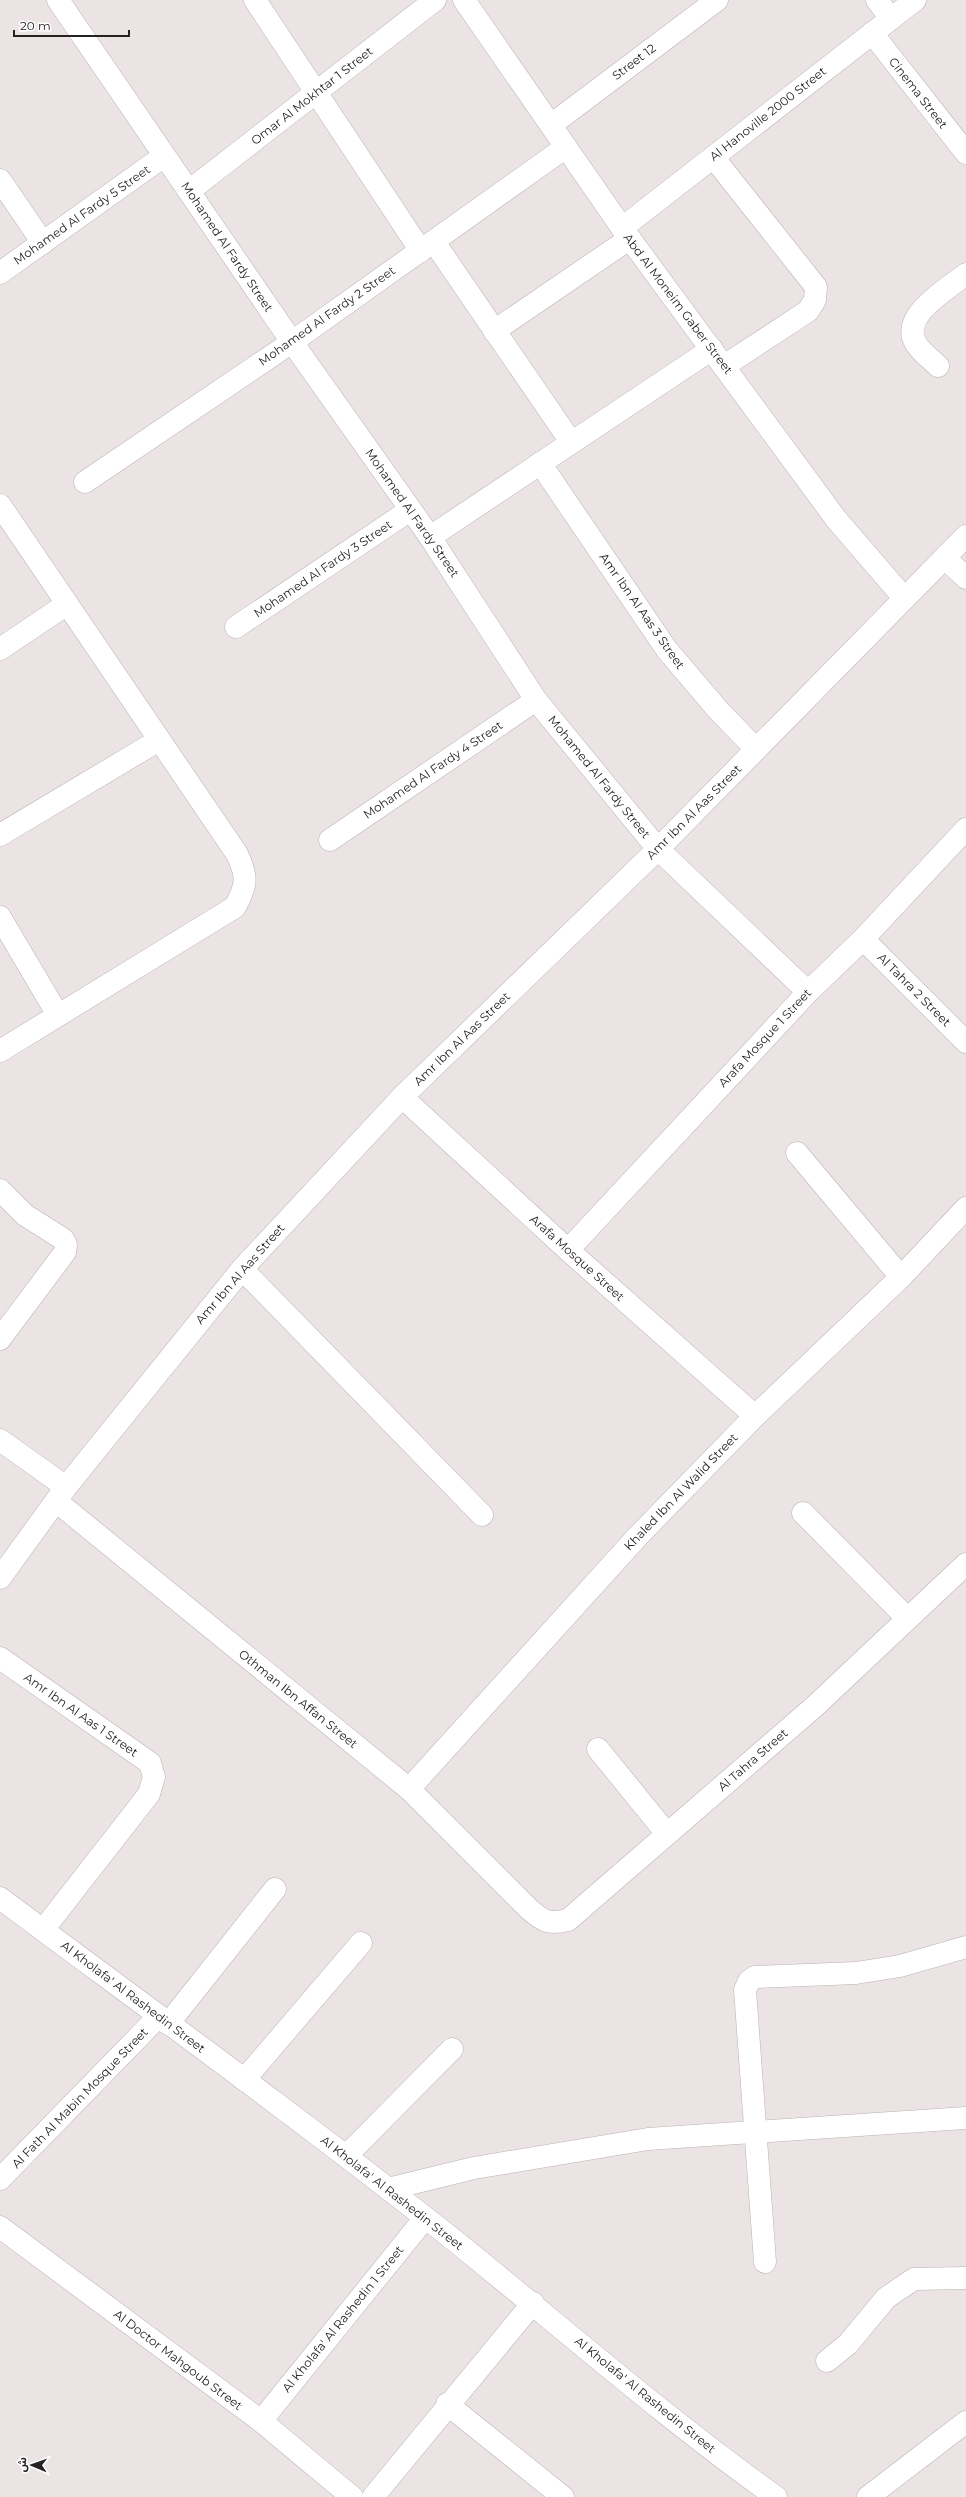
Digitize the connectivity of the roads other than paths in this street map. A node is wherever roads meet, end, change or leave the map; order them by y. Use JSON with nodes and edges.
{"nodes":[{"id":1,"x":58,"y":0,"type":"edge"},
{"id":2,"x":255,"y":0,"type":"edge"},
{"id":3,"x":435,"y":0,"type":"edge"},
{"id":4,"x":717,"y":0,"type":"edge"},
{"id":5,"x":877,"y":0,"type":"edge"},
{"id":6,"x":915,"y":0,"type":"edge"},
{"id":7,"x":472,"y":3,"type":"edge"},
{"id":8,"x":891,"y":19,"type":"junction"},
{"id":9,"x":872,"y":33,"type":"junction"},
{"id":10,"x":316,"y":92,"type":"junction"},
{"id":11,"x":551,"y":125,"type":"junction"},
{"id":12,"x":566,"y":147,"type":"junction"},
{"id":13,"x":966,"y":153,"type":"edge"},
{"id":14,"x":164,"y":156,"type":"junction"},
{"id":15,"x":713,"y":157,"type":"junction"},
{"id":16,"x":0,"y":180,"type":"edge"},
{"id":17,"x":188,"y":191,"type":"junction"},
{"id":18,"x":626,"y":234,"type":"junction"},
{"id":19,"x":43,"y":243,"type":"junction"},
{"id":20,"x":427,"y":246,"type":"junction"},
{"id":21,"x":0,"y":273,"type":"edge"},
{"id":22,"x":966,"y":274,"type":"edge"},
{"id":23,"x":494,"y":331,"type":"junction"},
{"id":24,"x":292,"y":342,"type":"junction"},
{"id":25,"x":718,"y":358,"type":"junction"},
{"id":26,"x":938,"y":366,"type":"dead end"},
{"id":27,"x":571,"y":442,"type":"junction"},
{"id":28,"x":540,"y":463,"type":"junction"},
{"id":29,"x":85,"y":482,"type":"dead end"},
{"id":30,"x":0,"y":505,"type":"edge"},
{"id":31,"x":410,"y":510,"type":"junction"},
{"id":32,"x":966,"y":536,"type":"edge"},
{"id":33,"x":430,"y":537,"type":"junction"},
{"id":34,"x":945,"y":558,"type":"junction"},
{"id":35,"x":966,"y":578,"type":"edge"},
{"id":36,"x":904,"y":598,"type":"junction"},
{"id":37,"x":67,"y":604,"type":"junction"},
{"id":38,"x":236,"y":627,"type":"dead end"},
{"id":39,"x":0,"y":649,"type":"edge"},
{"id":40,"x":536,"y":700,"type":"junction"},
{"id":41,"x":159,"y":740,"type":"junction"},
{"id":42,"x":756,"y":749,"type":"junction"},
{"id":43,"x":966,"y":829,"type":"edge"},
{"id":44,"x":0,"y":835,"type":"edge"},
{"id":45,"x":330,"y":840,"type":"dead end"},
{"id":46,"x":658,"y":849,"type":"junction"},
{"id":47,"x":0,"y":917,"type":"edge"},
{"id":48,"x":863,"y":939,"type":"junction"},
{"id":49,"x":808,"y":992,"type":"junction"},
{"id":50,"x":58,"y":1015,"type":"junction"},
{"id":51,"x":966,"y":1042,"type":"edge"},
{"id":52,"x":0,"y":1051,"type":"edge"},
{"id":53,"x":402,"y":1097,"type":"junction"},
{"id":54,"x":797,"y":1153,"type":"dead end"},
{"id":55,"x":0,"y":1190,"type":"edge"},
{"id":56,"x":966,"y":1208,"type":"edge"},
{"id":57,"x":568,"y":1250,"type":"junction"},
{"id":58,"x":242,"y":1269,"type":"junction"},
{"id":59,"x":901,"y":1276,"type":"junction"},
{"id":60,"x":0,"y":1339,"type":"edge"},
{"id":61,"x":755,"y":1416,"type":"junction"},
{"id":62,"x":0,"y":1440,"type":"edge"},
{"id":63,"x":61,"y":1494,"type":"junction"},
{"id":64,"x":803,"y":1513,"type":"dead end"},
{"id":65,"x":482,"y":1515,"type":"dead end"},
{"id":66,"x":966,"y":1564,"type":"edge"},
{"id":67,"x":0,"y":1578,"type":"edge"},
{"id":68,"x":907,"y":1618,"type":"junction"},
{"id":69,"x":0,"y":1658,"type":"edge"},
{"id":70,"x":598,"y":1749,"type":"dead end"},
{"id":71,"x":409,"y":1789,"type":"junction"},
{"id":72,"x":667,"y":1834,"type":"junction"},
{"id":73,"x":275,"y":1889,"type":"dead end"},
{"id":74,"x":0,"y":1898,"type":"edge"},
{"id":75,"x":528,"y":1909,"type":"joint"},
{"id":76,"x":43,"y":1930,"type":"junction"},
{"id":77,"x":361,"y":1943,"type":"dead end"},
{"id":78,"x":966,"y":1947,"type":"edge"},
{"id":79,"x":164,"y":2020,"type":"junction"},
{"id":80,"x":452,"y":2050,"type":"dead end"},
{"id":81,"x":244,"y":2080,"type":"junction"},
{"id":82,"x":966,"y":2118,"type":"edge"},
{"id":83,"x":756,"y":2132,"type":"junction"},
{"id":84,"x":346,"y":2156,"type":"junction"},
{"id":85,"x":0,"y":2179,"type":"edge"},
{"id":86,"x":388,"y":2189,"type":"junction"},
{"id":87,"x":425,"y":2218,"type":"junction"},
{"id":88,"x":0,"y":2227,"type":"edge"},
{"id":89,"x":765,"y":2262,"type":"dead end"},
{"id":90,"x":966,"y":2278,"type":"edge"},
{"id":91,"x":533,"y":2303,"type":"junction"},
{"id":92,"x":827,"y":2361,"type":"dead end"},
{"id":93,"x":448,"y":2404,"type":"junction"},
{"id":94,"x":261,"y":2421,"type":"junction"},
{"id":95,"x":966,"y":2422,"type":"edge"},
{"id":96,"x":352,"y":2497,"type":"edge"},
{"id":97,"x":373,"y":2497,"type":"edge"},
{"id":98,"x":563,"y":2497,"type":"edge"},
{"id":99,"x":776,"y":2497,"type":"edge"},
{"id":100,"x":868,"y":2497,"type":"edge"}],
"edges":[{"from":1,"to":14,"type":"street","name":"Mohamed Al Fardy Street"},
{"from":2,"to":10,"type":"street"},
{"from":3,"to":10,"type":"street","name":"Omar Al Mokhtar 1 Street"},
{"from":4,"to":11,"type":"street","name":"Street 12"},
{"from":5,"to":8,"type":"street"},
{"from":6,"to":8,"type":"street","name":"Al Hanoville 2000 Street"},
{"from":7,"to":11,"type":"street","name":"Abd Al Moneim Gaber Street"},
{"from":8,"to":9,"type":"street","name":"Al Hanoville 2000 Street"},
{"from":9,"to":13,"type":"street","name":"Cinema Street"},
{"from":9,"to":15,"type":"street","name":"Al Hanoville 2000 Street"},
{"from":10,"to":17,"type":"street","name":"Omar Al Mokhtar 1 Street"},
{"from":10,"to":20,"type":"street"},
{"from":11,"to":12,"type":"street","name":"Abd Al Moneim Gaber Street"},
{"from":12,"to":18,"type":"street","name":"Abd Al Moneim Gaber Street"},
{"from":12,"to":20,"type":"street","name":"Mohamed Al Fardy 2 Street"},
{"from":14,"to":17,"type":"street","name":"Mohamed Al Fardy Street"},
{"from":14,"to":19,"type":"street","name":"Mohamed Al Fardy 5 Street"},
{"from":15,"to":18,"type":"street","name":"Al Hanoville 2000 Street"},
{"from":15,"to":25,"type":"street"},
{"from":16,"to":19,"type":"street"},
{"from":17,"to":24,"type":"street","name":"Mohamed Al Fardy Street"},
{"from":18,"to":23,"type":"street","name":"Al Hanoville 2000 Street"},
{"from":18,"to":25,"type":"street","name":"Abd Al Moneim Gaber Street"},
{"from":19,"to":21,"type":"street","name":"Mohamed Al Fardy 5 Street"},
{"from":20,"to":23,"type":"street"},
{"from":20,"to":24,"type":"street","name":"Mohamed Al Fardy 2 Street"},
{"from":22,"to":26,"type":"street"},
{"from":23,"to":27,"type":"street"},
{"from":24,"to":29,"type":"street","name":"Mohamed Al Fardy 2 Street"},
{"from":24,"to":31,"type":"street","name":"Mohamed Al Fardy Street"},
{"from":25,"to":27,"type":"street"},
{"from":25,"to":36,"type":"street","name":"Abd Al Moneim Gaber Street"},
{"from":27,"to":28,"type":"street"},
{"from":28,"to":33,"type":"street"},
{"from":28,"to":42,"type":"street","name":"Amr Ibn Al Aas 3 Street"},
{"from":30,"to":37,"type":"street"},
{"from":31,"to":33,"type":"street","name":"Mohamed Al Fardy Street"},
{"from":31,"to":38,"type":"street","name":"Mohamed Al Fardy 3 Street"},
{"from":32,"to":34,"type":"street","name":"Amr Ibn Al Aas Street"},
{"from":33,"to":40,"type":"street","name":"Mohamed Al Fardy Street"},
{"from":34,"to":35,"type":"street"},
{"from":34,"to":36,"type":"street","name":"Amr Ibn Al Aas Street"},
{"from":36,"to":42,"type":"street","name":"Amr Ibn Al Aas Street"},
{"from":37,"to":39,"type":"street"},
{"from":37,"to":41,"type":"street"},
{"from":40,"to":45,"type":"street","name":"Mohamed Al Fardy 4 Street"},
{"from":40,"to":46,"type":"street","name":"Mohamed Al Fardy Street"},
{"from":41,"to":44,"type":"street"},
{"from":41,"to":50,"type":"street"},
{"from":42,"to":46,"type":"street","name":"Amr Ibn Al Aas Street"},
{"from":43,"to":48,"type":"street","name":"Arafa Mosque 1 Street"},
{"from":46,"to":49,"type":"street","name":"Mohamed Al Fardy Street"},
{"from":46,"to":53,"type":"street","name":"Amr Ibn Al Aas Street"},
{"from":47,"to":50,"type":"street"},
{"from":48,"to":49,"type":"street","name":"Arafa Mosque 1 Street"},
{"from":48,"to":51,"type":"street","name":"Al Tahra 2 Street"},
{"from":49,"to":57,"type":"street","name":"Arafa Mosque 1 Street"},
{"from":50,"to":52,"type":"street"},
{"from":53,"to":57,"type":"street","name":"Arafa Mosque Street"},
{"from":53,"to":58,"type":"street","name":"Amr Ibn Al Aas Street"},
{"from":54,"to":59,"type":"street"},
{"from":55,"to":60,"type":"street"},
{"from":56,"to":59,"type":"street","name":"Khaled Ibn Al Walid Street"},
{"from":57,"to":61,"type":"street","name":"Arafa Mosque Street"},
{"from":58,"to":63,"type":"street","name":"Amr Ibn Al Aas Street"},
{"from":58,"to":65,"type":"street"},
{"from":59,"to":61,"type":"street","name":"Khaled Ibn Al Walid Street"},
{"from":61,"to":71,"type":"street","name":"Khaled Ibn Al Walid Street"},
{"from":62,"to":63,"type":"street","name":"Othman Ibn Affan Street"},
{"from":63,"to":67,"type":"street","name":"Amr Ibn Al Aas Street"},
{"from":63,"to":71,"type":"street","name":"Othman Ibn Affan Street"},
{"from":64,"to":68,"type":"street"},
{"from":66,"to":68,"type":"street","name":"Al Tahra Street"},
{"from":68,"to":72,"type":"street","name":"Al Tahra Street"},
{"from":69,"to":76,"type":"street","name":"Amr Ibn Al Aas 1 Street"},
{"from":70,"to":72,"type":"street"},
{"from":71,"to":75,"type":"street","name":"Othman Ibn Affan Street"},
{"from":72,"to":75,"type":"street","name":"Al Tahra Street"},
{"from":73,"to":79,"type":"street","name":"Al Fath Al Mabin Mosque Street"},
{"from":74,"to":76,"type":"street","name":"Al Kholafa' Al Rashedin Street"},
{"from":76,"to":79,"type":"street","name":"Al Kholafa' Al Rashedin Street"},
{"from":77,"to":81,"type":"street"},
{"from":78,"to":83,"type":"street"},
{"from":79,"to":81,"type":"street","name":"Al Kholafa' Al Rashedin Street"},
{"from":79,"to":85,"type":"street","name":"Al Fath Al Mabin Mosque Street"},
{"from":80,"to":84,"type":"street"},
{"from":81,"to":84,"type":"street","name":"Al Kholafa' Al Rashedin Street"},
{"from":82,"to":83,"type":"street"},
{"from":83,"to":86,"type":"street"},
{"from":83,"to":89,"type":"street"},
{"from":84,"to":86,"type":"street","name":"Al Kholafa' Al Rashedin Street"},
{"from":86,"to":87,"type":"street","name":"Al Kholafa' Al Rashedin Street"},
{"from":87,"to":91,"type":"street","name":"Al Kholafa' Al Rashedin Street"},
{"from":87,"to":94,"type":"street","name":"Al Kholafa' Al Rashedin 1 Street"},
{"from":88,"to":94,"type":"street","name":"Al Doctor Mahgoub Street"},
{"from":90,"to":92,"type":"street"},
{"from":91,"to":93,"type":"street"},
{"from":91,"to":99,"type":"street","name":"Al Kholafa' Al Rashedin Street"},
{"from":93,"to":97,"type":"street"},
{"from":93,"to":98,"type":"street"},
{"from":94,"to":96,"type":"street","name":"Al Doctor Mahgoub Street"},
{"from":95,"to":100,"type":"street"}]}
